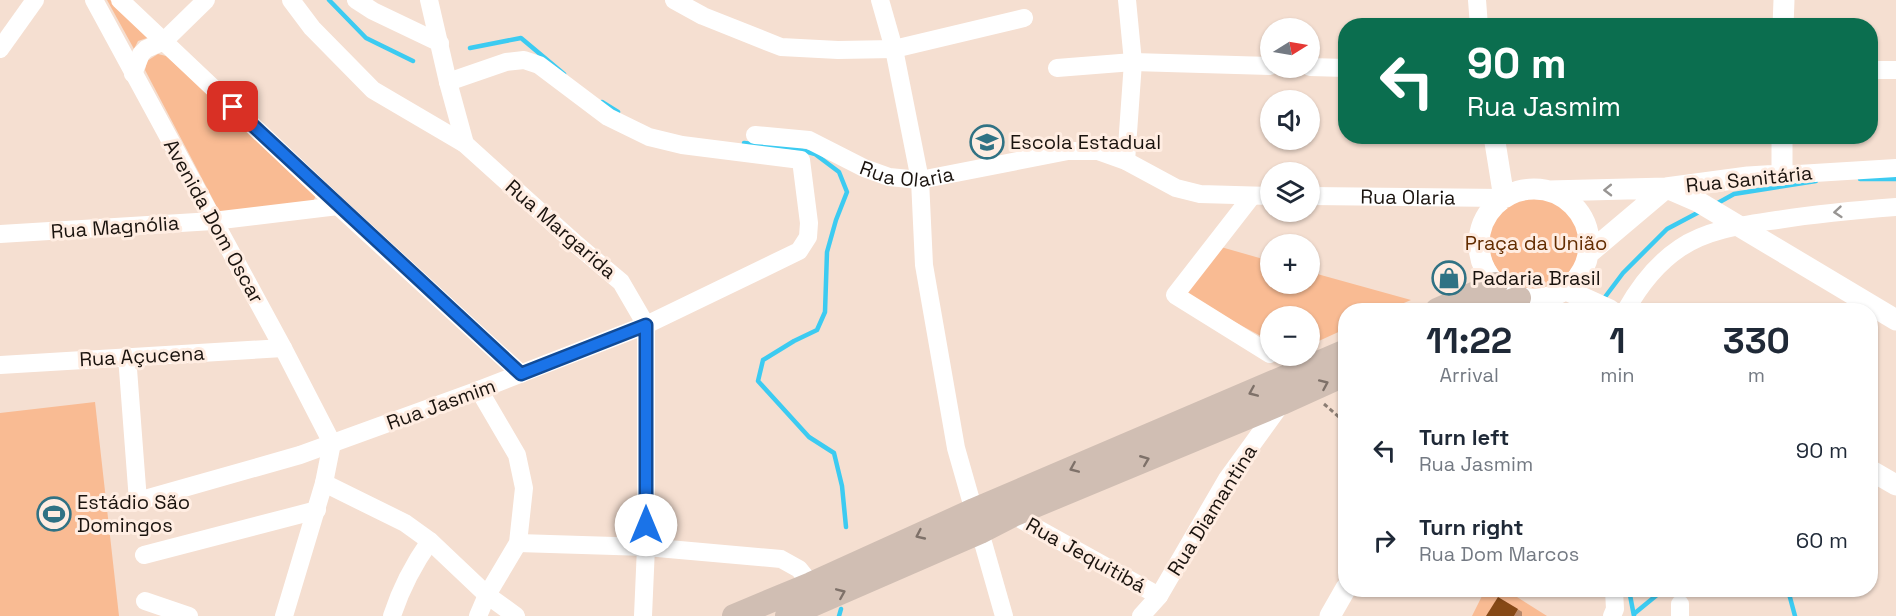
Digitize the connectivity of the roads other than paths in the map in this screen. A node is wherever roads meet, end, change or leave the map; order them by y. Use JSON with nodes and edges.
{"nodes":[{"id":1,"x":35,"y":0,"type":"edge"},
{"id":2,"x":94,"y":0,"type":"edge"},
{"id":3,"x":120,"y":0,"type":"edge"},
{"id":4,"x":206,"y":0,"type":"edge"},
{"id":5,"x":291,"y":0,"type":"edge"},
{"id":6,"x":356,"y":0,"type":"edge"},
{"id":7,"x":429,"y":0,"type":"edge"},
{"id":8,"x":674,"y":0,"type":"edge"},
{"id":9,"x":880,"y":0,"type":"edge"},
{"id":10,"x":1127,"y":0,"type":"edge"},
{"id":11,"x":1477,"y":0,"type":"edge"},
{"id":12,"x":1784,"y":0,"type":"edge"},
{"id":13,"x":1024,"y":18,"type":"dead end"},
{"id":14,"x":1478,"y":18,"type":"edge"},
{"id":15,"x":1783,"y":18,"type":"edge"},
{"id":16,"x":164,"y":42,"type":"junction"},
{"id":17,"x":440,"y":43,"type":"junction"},
{"id":18,"x":894,"y":48,"type":"junction"},
{"id":19,"x":0,"y":49,"type":"edge"},
{"id":20,"x":1133,"y":62,"type":"junction"},
{"id":21,"x":1260,"y":66,"type":"edge"},
{"id":22,"x":1320,"y":67,"type":"edge"},
{"id":23,"x":1057,"y":68,"type":"dead end"},
{"id":24,"x":1338,"y":68,"type":"edge"},
{"id":25,"x":1878,"y":70,"type":"edge"},
{"id":26,"x":1896,"y":70,"type":"edge"},
{"id":27,"x":133,"y":74,"type":"junction"},
{"id":28,"x":448,"y":82,"type":"junction"},
{"id":29,"x":755,"y":135,"type":"dead end"},
{"id":30,"x":465,"y":144,"type":"junction"},
{"id":31,"x":1495,"y":144,"type":"edge"},
{"id":32,"x":1782,"y":144,"type":"edge"},
{"id":33,"x":1126,"y":161,"type":"junction"},
{"id":34,"x":1896,"y":168,"type":"edge"},
{"id":35,"x":1782,"y":175,"type":"junction"},
{"id":36,"x":921,"y":180,"type":"junction"},
{"id":37,"x":1666,"y":188,"type":"junction"},
{"id":38,"x":1549,"y":191,"type":"junction"},
{"id":39,"x":1252,"y":196,"type":"junction"},
{"id":40,"x":1260,"y":196,"type":"edge"},
{"id":41,"x":1320,"y":196,"type":"edge"},
{"id":42,"x":1504,"y":198,"type":"junction"},
{"id":43,"x":338,"y":206,"type":"junction"},
{"id":44,"x":1896,"y":207,"type":"edge"},
{"id":45,"x":213,"y":221,"type":"junction"},
{"id":46,"x":1737,"y":224,"type":"junction"},
{"id":47,"x":0,"y":234,"type":"edge"},
{"id":48,"x":1589,"y":252,"type":"junction"},
{"id":49,"x":1496,"y":284,"type":"junction"},
{"id":50,"x":1566,"y":290,"type":"junction"},
{"id":51,"x":1519,"y":298,"type":"junction"},
{"id":52,"x":1453,"y":303,"type":"edge"},
{"id":53,"x":1506,"y":303,"type":"edge"},
{"id":54,"x":1595,"y":303,"type":"edge"},
{"id":55,"x":1630,"y":303,"type":"edge"},
{"id":56,"x":1868,"y":303,"type":"edge"},
{"id":57,"x":1878,"y":309,"type":"edge"},
{"id":58,"x":1896,"y":320,"type":"edge"},
{"id":59,"x":646,"y":325,"type":"junction"},
{"id":60,"x":283,"y":348,"type":"junction"},
{"id":61,"x":1260,"y":348,"type":"edge"},
{"id":62,"x":128,"y":356,"type":"junction"},
{"id":63,"x":1338,"y":357,"type":"edge"},
{"id":64,"x":0,"y":365,"type":"edge"},
{"id":65,"x":1286,"y":366,"type":"edge"},
{"id":66,"x":521,"y":374,"type":"junction"},
{"id":67,"x":1338,"y":375,"type":"edge"},
{"id":68,"x":1304,"y":381,"type":"junction"},
{"id":69,"x":479,"y":390,"type":"junction"},
{"id":70,"x":1282,"y":403,"type":"junction"},
{"id":71,"x":332,"y":443,"type":"junction"},
{"id":72,"x":1878,"y":475,"type":"edge"},
{"id":73,"x":324,"y":483,"type":"junction"},
{"id":74,"x":1896,"y":485,"type":"edge"},
{"id":75,"x":317,"y":510,"type":"junction"},
{"id":76,"x":1013,"y":515,"type":"junction"},
{"id":77,"x":977,"y":521,"type":"junction"},
{"id":78,"x":430,"y":541,"type":"junction"},
{"id":79,"x":518,"y":543,"type":"junction"},
{"id":80,"x":646,"y":547,"type":"junction"},
{"id":81,"x":144,"y":555,"type":"dead end"},
{"id":82,"x":811,"y":584,"type":"junction"},
{"id":83,"x":487,"y":595,"type":"junction"},
{"id":84,"x":1159,"y":596,"type":"junction"},
{"id":85,"x":1341,"y":597,"type":"edge"},
{"id":86,"x":1614,"y":597,"type":"edge"},
{"id":87,"x":145,"y":601,"type":"dead end"},
{"id":88,"x":189,"y":616,"type":"edge"},
{"id":89,"x":284,"y":616,"type":"edge"},
{"id":90,"x":392,"y":616,"type":"edge"},
{"id":91,"x":478,"y":616,"type":"edge"},
{"id":92,"x":516,"y":616,"type":"edge"},
{"id":93,"x":643,"y":616,"type":"edge"},
{"id":94,"x":734,"y":616,"type":"edge"},
{"id":95,"x":787,"y":616,"type":"edge"},
{"id":96,"x":1004,"y":616,"type":"edge"},
{"id":97,"x":1141,"y":616,"type":"edge"},
{"id":98,"x":1330,"y":616,"type":"edge"},
{"id":99,"x":1612,"y":616,"type":"edge"}],
"edges":[{"from":1,"to":19,"type":"street"},
{"from":2,"to":27,"type":"street","name":"Avenida Dom Oscar"},
{"from":3,"to":16,"type":"street"},
{"from":4,"to":16,"type":"street"},
{"from":5,"to":30,"type":"street","name":"Rua Margarida"},
{"from":6,"to":17,"type":"street"},
{"from":7,"to":17,"type":"street"},
{"from":8,"to":18,"type":"street"},
{"from":9,"to":18,"type":"street"},
{"from":10,"to":20,"type":"street"},
{"from":11,"to":14,"type":"street"},
{"from":12,"to":15,"type":"street"},
{"from":13,"to":18,"type":"street"},
{"from":16,"to":27,"type":"street"},
{"from":16,"to":43,"type":"street"},
{"from":17,"to":28,"type":"street"},
{"from":18,"to":36,"type":"street"},
{"from":20,"to":21,"type":"street"},
{"from":20,"to":23,"type":"street"},
{"from":20,"to":33,"type":"street"},
{"from":22,"to":24,"type":"street"},
{"from":25,"to":26,"type":"street"},
{"from":27,"to":45,"type":"street","name":"Avenida Dom Oscar"},
{"from":28,"to":30,"type":"street"},
{"from":28,"to":59,"type":"street","name":"Rua Jasmim"},
{"from":29,"to":36,"type":"street","name":"Rua Olaria"},
{"from":30,"to":59,"type":"street","name":"Rua Margarida"},
{"from":31,"to":42,"type":"street"},
{"from":32,"to":35,"type":"street"},
{"from":33,"to":36,"type":"street","name":"Rua Olaria"},
{"from":33,"to":39,"type":"street","name":"Rua Olaria"},
{"from":34,"to":35,"type":"street","name":"Rua Sanitária"},
{"from":35,"to":37,"type":"street","name":"Rua Sanitária"},
{"from":36,"to":77,"type":"street"},
{"from":37,"to":38,"type":"street","one_way":true},
{"from":37,"to":46,"type":"street"},
{"from":37,"to":48,"type":"street","name":"Rua Sanitária"},
{"from":38,"to":42,"type":"street"},
{"from":38,"to":48,"type":"street"},
{"from":39,"to":40,"type":"street","name":"Rua Olaria"},
{"from":39,"to":61,"type":"street"},
{"from":41,"to":42,"type":"street","name":"Rua Olaria"},
{"from":42,"to":49,"type":"street"},
{"from":43,"to":45,"type":"street","name":"Rua Magnólia"},
{"from":43,"to":66,"type":"street"},
{"from":44,"to":46,"type":"street","one_way":true},
{"from":45,"to":47,"type":"street","name":"Rua Magnólia"},
{"from":45,"to":60,"type":"street","name":"Avenida Dom Oscar"},
{"from":46,"to":55,"type":"street"},
{"from":46,"to":56,"type":"street"},
{"from":48,"to":50,"type":"street"},
{"from":49,"to":51,"type":"street"},
{"from":49,"to":52,"type":"main road"},
{"from":50,"to":51,"type":"street"},
{"from":50,"to":54,"type":"street"},
{"from":51,"to":53,"type":"main road"},
{"from":57,"to":58,"type":"street"},
{"from":59,"to":66,"type":"street","name":"Rua Jasmim"},
{"from":59,"to":80,"type":"street"},
{"from":60,"to":62,"type":"street","name":"Rua Açucena"},
{"from":60,"to":71,"type":"street","name":"Avenida Dom Oscar"},
{"from":62,"to":64,"type":"street","name":"Rua Açucena"},
{"from":62,"to":71,"type":"street","name":"Rua Jasmim"},
{"from":63,"to":68,"type":"main road"},
{"from":65,"to":68,"type":"street"},
{"from":66,"to":69,"type":"street","name":"Rua Jasmim"},
{"from":68,"to":67,"type":"main road","one_way":true},
{"from":68,"to":70,"type":"main road"},
{"from":68,"to":77,"type":"main road","one_way":true},
{"from":69,"to":71,"type":"street","name":"Rua Jasmim"},
{"from":69,"to":79,"type":"street"},
{"from":76,"to":70,"type":"main road","one_way":true},
{"from":70,"to":84,"type":"street","name":"Rua Diamantina"},
{"from":71,"to":73,"type":"street"},
{"from":72,"to":74,"type":"street"},
{"from":73,"to":75,"type":"street"},
{"from":73,"to":78,"type":"street"},
{"from":75,"to":81,"type":"street"},
{"from":75,"to":89,"type":"street"},
{"from":76,"to":77,"type":"main road"},
{"from":76,"to":84,"type":"street","name":"Rua Jequitibá"},
{"from":77,"to":82,"type":"main road","one_way":true},
{"from":95,"to":77,"type":"main road","one_way":true},
{"from":77,"to":96,"type":"street"},
{"from":78,"to":83,"type":"street"},
{"from":78,"to":90,"type":"street"},
{"from":79,"to":80,"type":"street"},
{"from":79,"to":83,"type":"street"},
{"from":80,"to":82,"type":"street"},
{"from":80,"to":93,"type":"street"},
{"from":82,"to":94,"type":"main road"},
{"from":83,"to":91,"type":"street"},
{"from":83,"to":92,"type":"street"},
{"from":84,"to":97,"type":"street","name":"Rua Diamantina"},
{"from":85,"to":98,"type":"street"},
{"from":86,"to":99,"type":"street"},
{"from":87,"to":88,"type":"street"}]}
